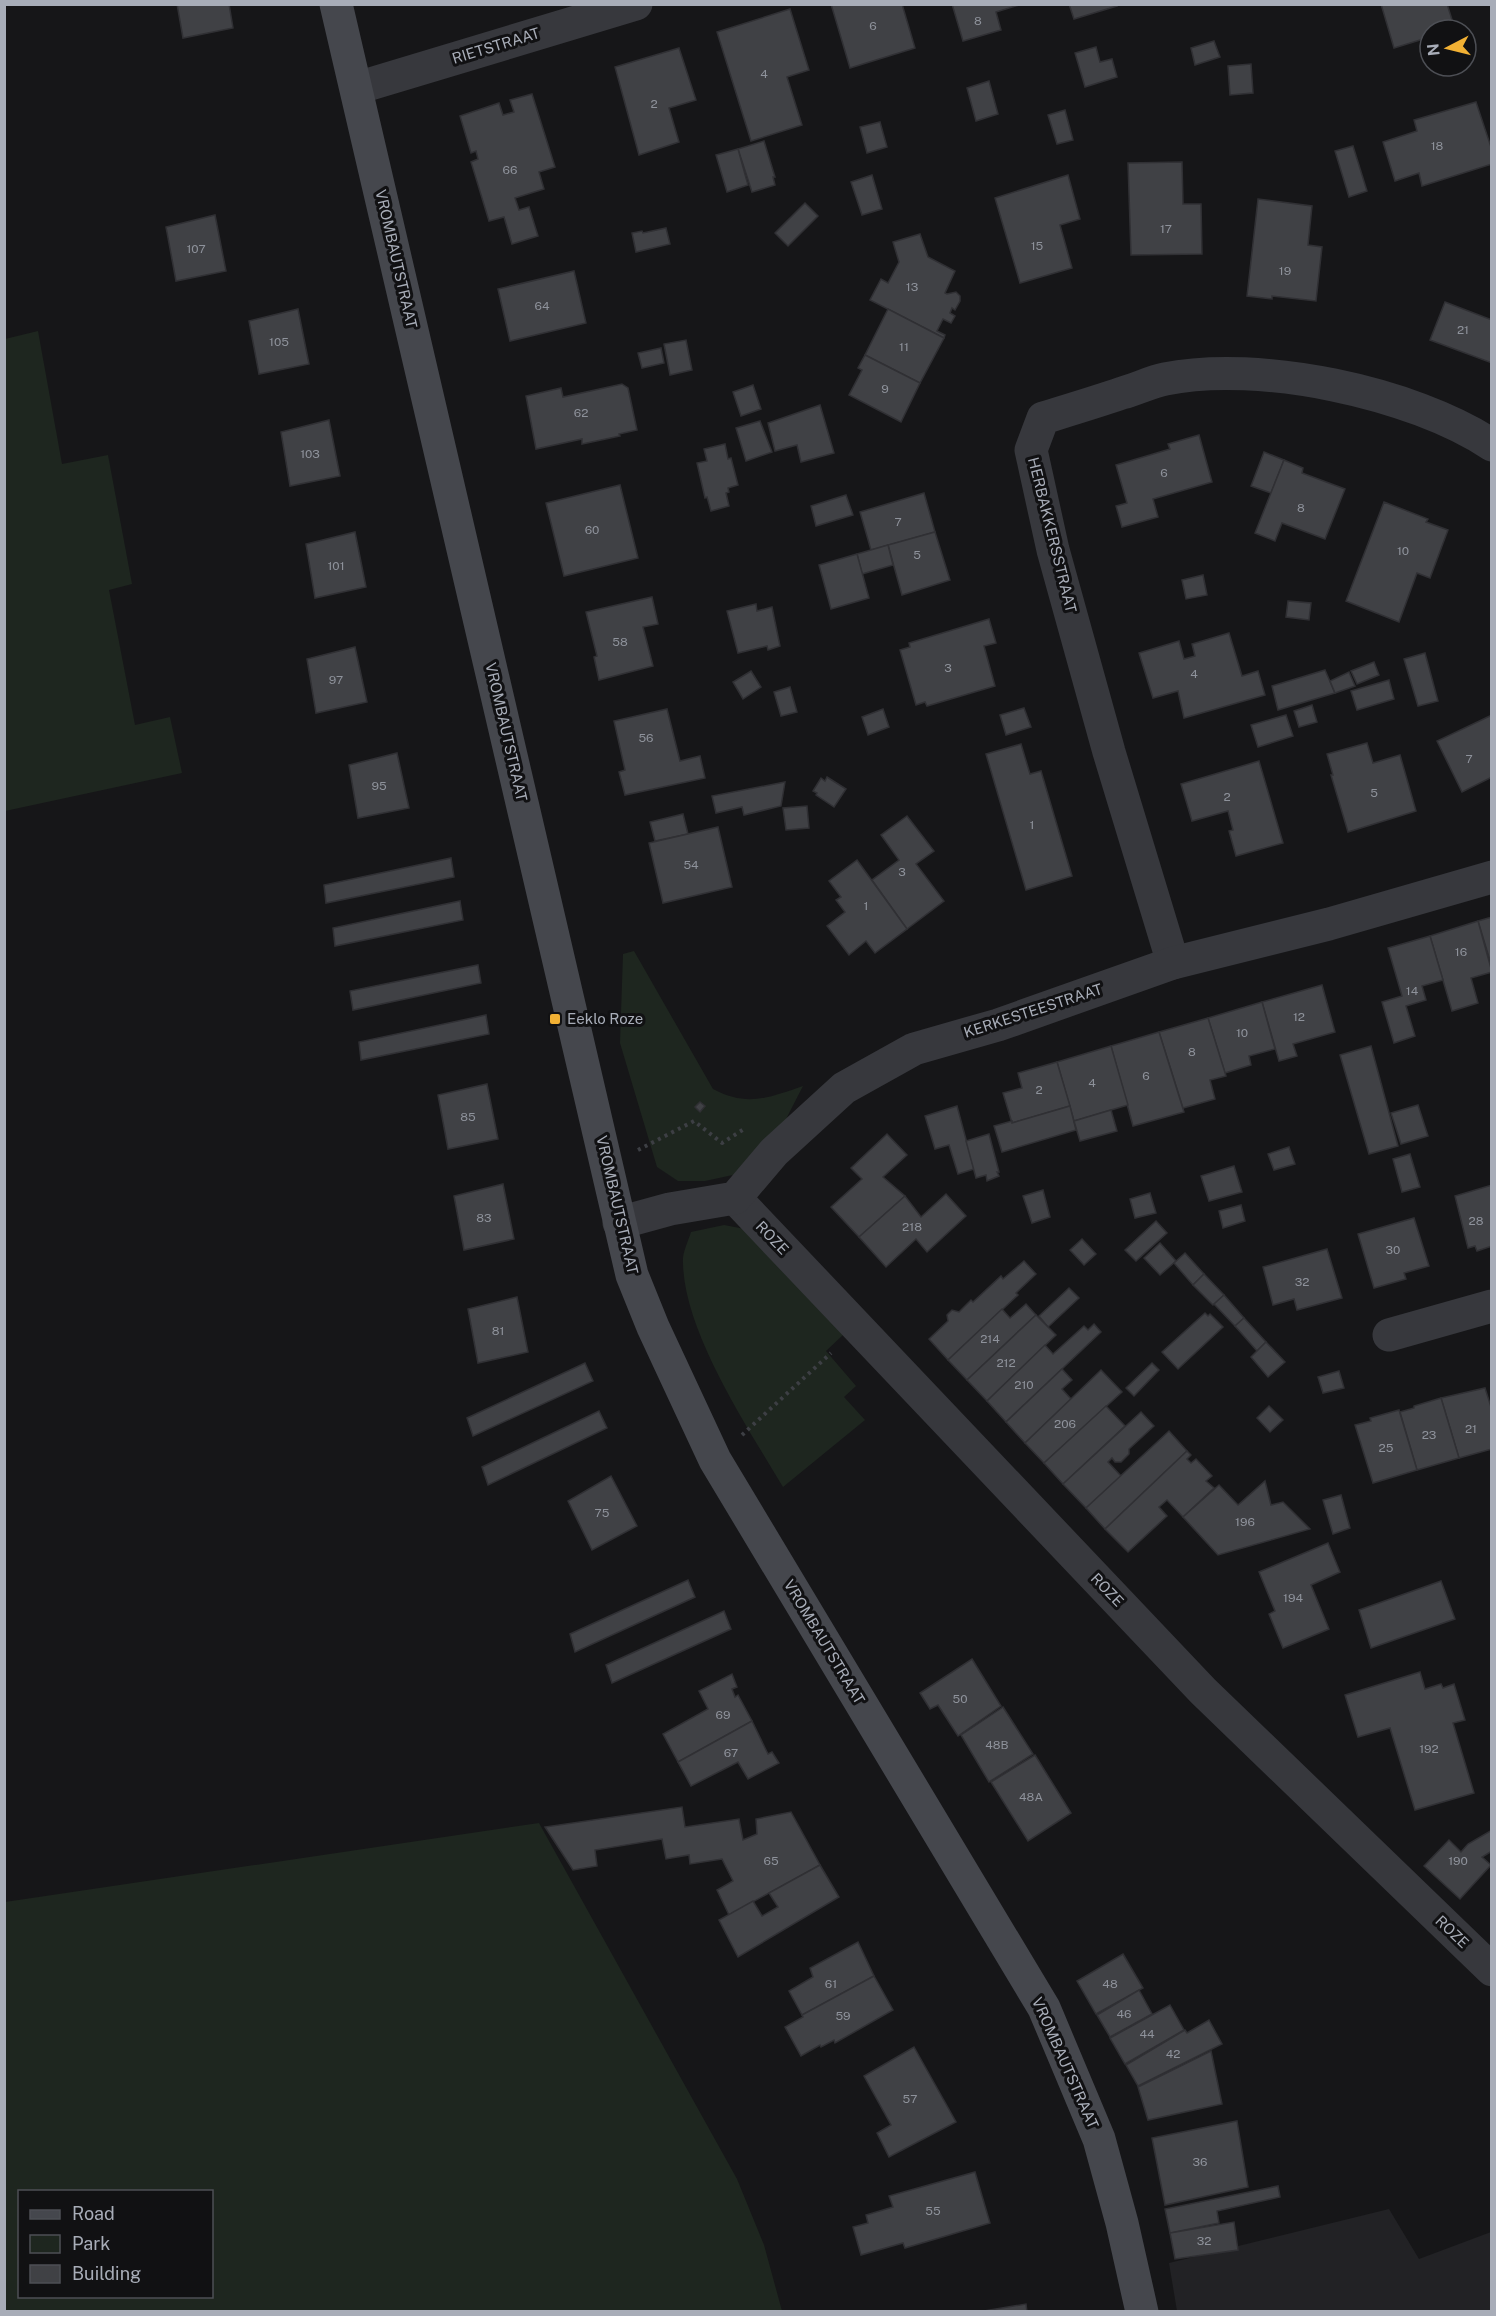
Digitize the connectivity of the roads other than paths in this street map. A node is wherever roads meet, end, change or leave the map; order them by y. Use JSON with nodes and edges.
{"nodes":[{"id":1,"x":336,"y":4,"type":"edge"},
{"id":2,"x":636,"y":4,"type":"edge"},
{"id":3,"x":357,"y":88,"type":"junction"},
{"id":4,"x":1491,"y":445,"type":"edge"},
{"id":5,"x":1491,"y":877,"type":"edge"},
{"id":6,"x":1173,"y":963,"type":"junction"},
{"id":7,"x":735,"y":1198,"type":"junction"},
{"id":8,"x":619,"y":1223,"type":"junction"},
{"id":9,"x":1491,"y":1306,"type":"edge"},
{"id":10,"x":1389,"y":1335,"type":"dead end"},
{"id":11,"x":1491,"y":1970,"type":"edge"},
{"id":12,"x":1142,"y":2312,"type":"edge"}],
"edges":[{"from":1,"to":3,"type":"street","name":"VROMBAUTSTRAAT"},
{"from":2,"to":3,"type":"street","name":"RIETSTRAAT"},
{"from":3,"to":8,"type":"street","name":"VROMBAUTSTRAAT"},
{"from":4,"to":6,"type":"street","name":"HERBAKKERSSTRAAT"},
{"from":5,"to":6,"type":"street","name":"KERKESTEESTRAAT"},
{"from":6,"to":7,"type":"street","name":"KERKESTEESTRAAT"},
{"from":7,"to":8,"type":"street"},
{"from":7,"to":11,"type":"street","name":"ROZE"},
{"from":8,"to":12,"type":"street","name":"VROMBAUTSTRAAT"},
{"from":9,"to":10,"type":"street"}]}
